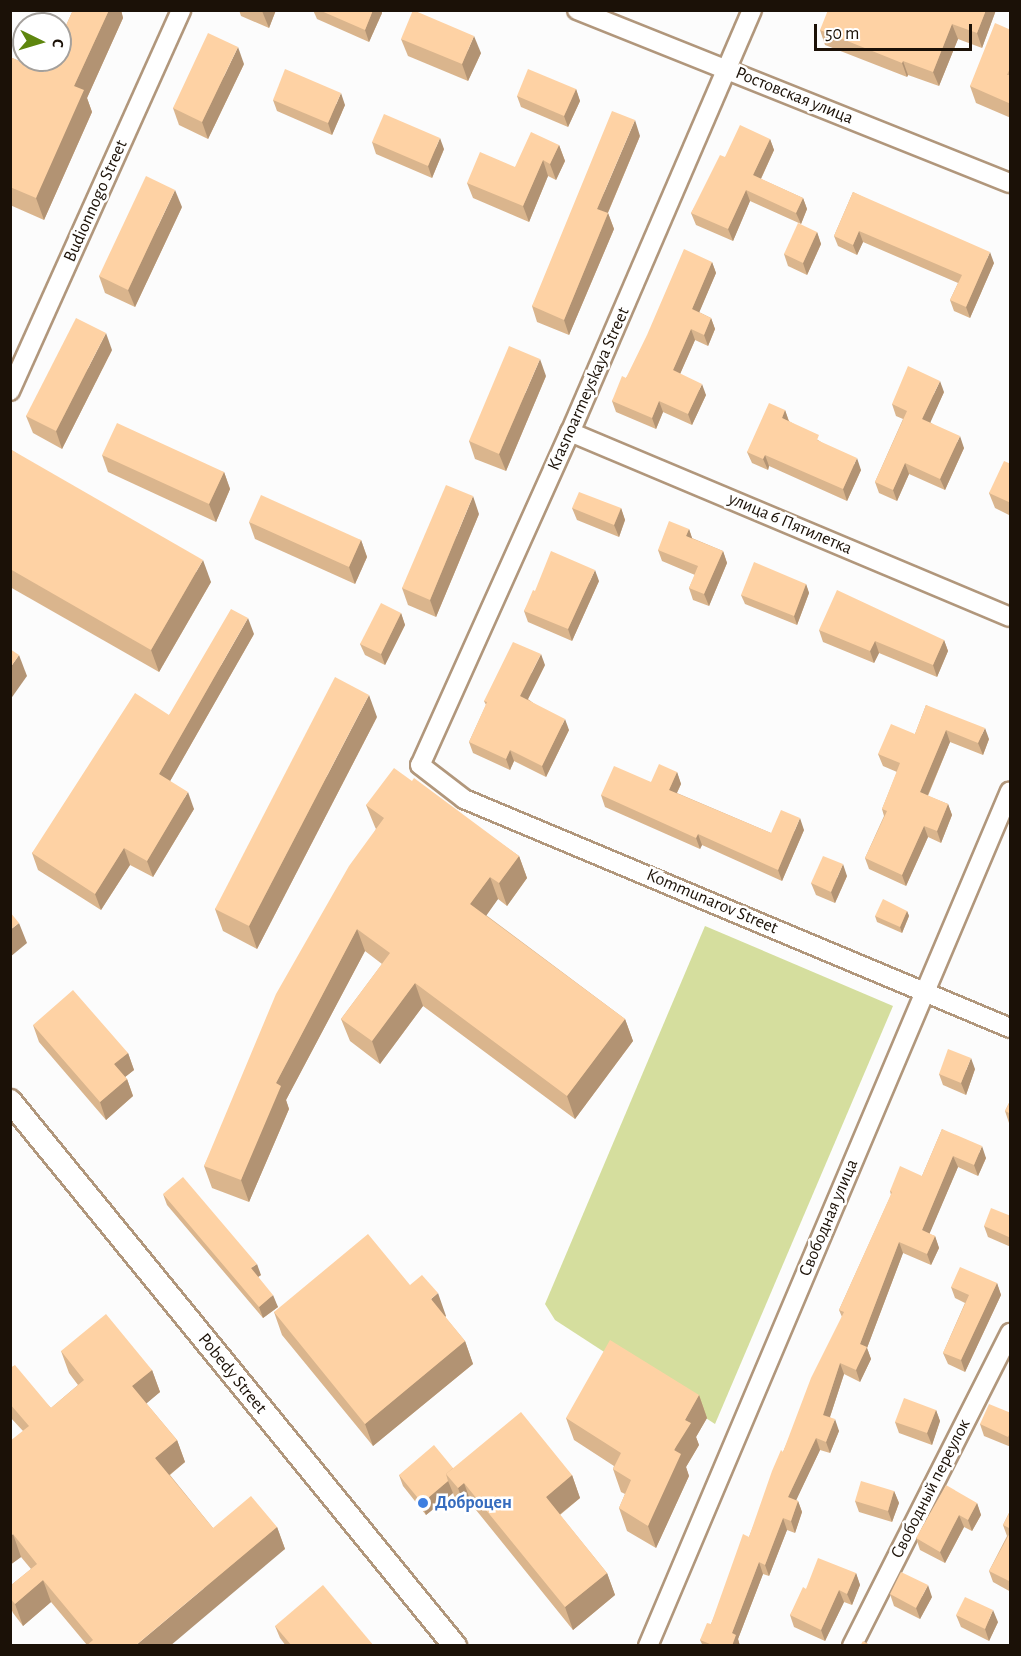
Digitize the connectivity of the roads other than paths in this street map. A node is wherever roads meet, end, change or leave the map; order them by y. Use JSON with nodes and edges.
{"nodes":[{"id":1,"x":181,"y":10,"type":"edge"},
{"id":2,"x":576,"y":10,"type":"edge"},
{"id":3,"x":752,"y":10,"type":"edge"},
{"id":4,"x":728,"y":70,"type":"junction"},
{"id":5,"x":1011,"y":183,"type":"edge"},
{"id":6,"x":10,"y":391,"type":"edge"},
{"id":7,"x":570,"y":432,"type":"junction"},
{"id":8,"x":1011,"y":617,"type":"edge"},
{"id":9,"x":420,"y":765,"type":"joint"},
{"id":10,"x":1011,"y":791,"type":"edge"},
{"id":11,"x":926,"y":990,"type":"junction"},
{"id":12,"x":1011,"y":1028,"type":"edge"},
{"id":13,"x":10,"y":1101,"type":"edge"},
{"id":14,"x":1011,"y":1333,"type":"edge"},
{"id":15,"x":456,"y":1646,"type":"edge"},
{"id":16,"x":648,"y":1646,"type":"edge"},
{"id":17,"x":852,"y":1646,"type":"edge"}],
"edges":[{"from":1,"to":6,"type":"street","name":"Budionnogo Street"},
{"from":2,"to":4,"type":"street","name":"Ростовская улица"},
{"from":3,"to":4,"type":"street","name":"Krasnoarmeyskaya Street"},
{"from":4,"to":5,"type":"street","name":"Ростовская улица"},
{"from":4,"to":7,"type":"street","name":"Krasnoarmeyskaya Street"},
{"from":7,"to":8,"type":"street","name":"улица 6 Пятилетка"},
{"from":7,"to":9,"type":"street","name":"Krasnoarmeyskaya Street"},
{"from":9,"to":11,"type":"street","name":"Kommunarov Street"},
{"from":10,"to":11,"type":"street","name":"Свободная улица"},
{"from":11,"to":12,"type":"street","name":"Kommunarov Street"},
{"from":11,"to":16,"type":"street","name":"Свободная улица"},
{"from":13,"to":15,"type":"street","name":"Pobedy Street"},
{"from":14,"to":17,"type":"street","name":"Свободный переулок"}]}
